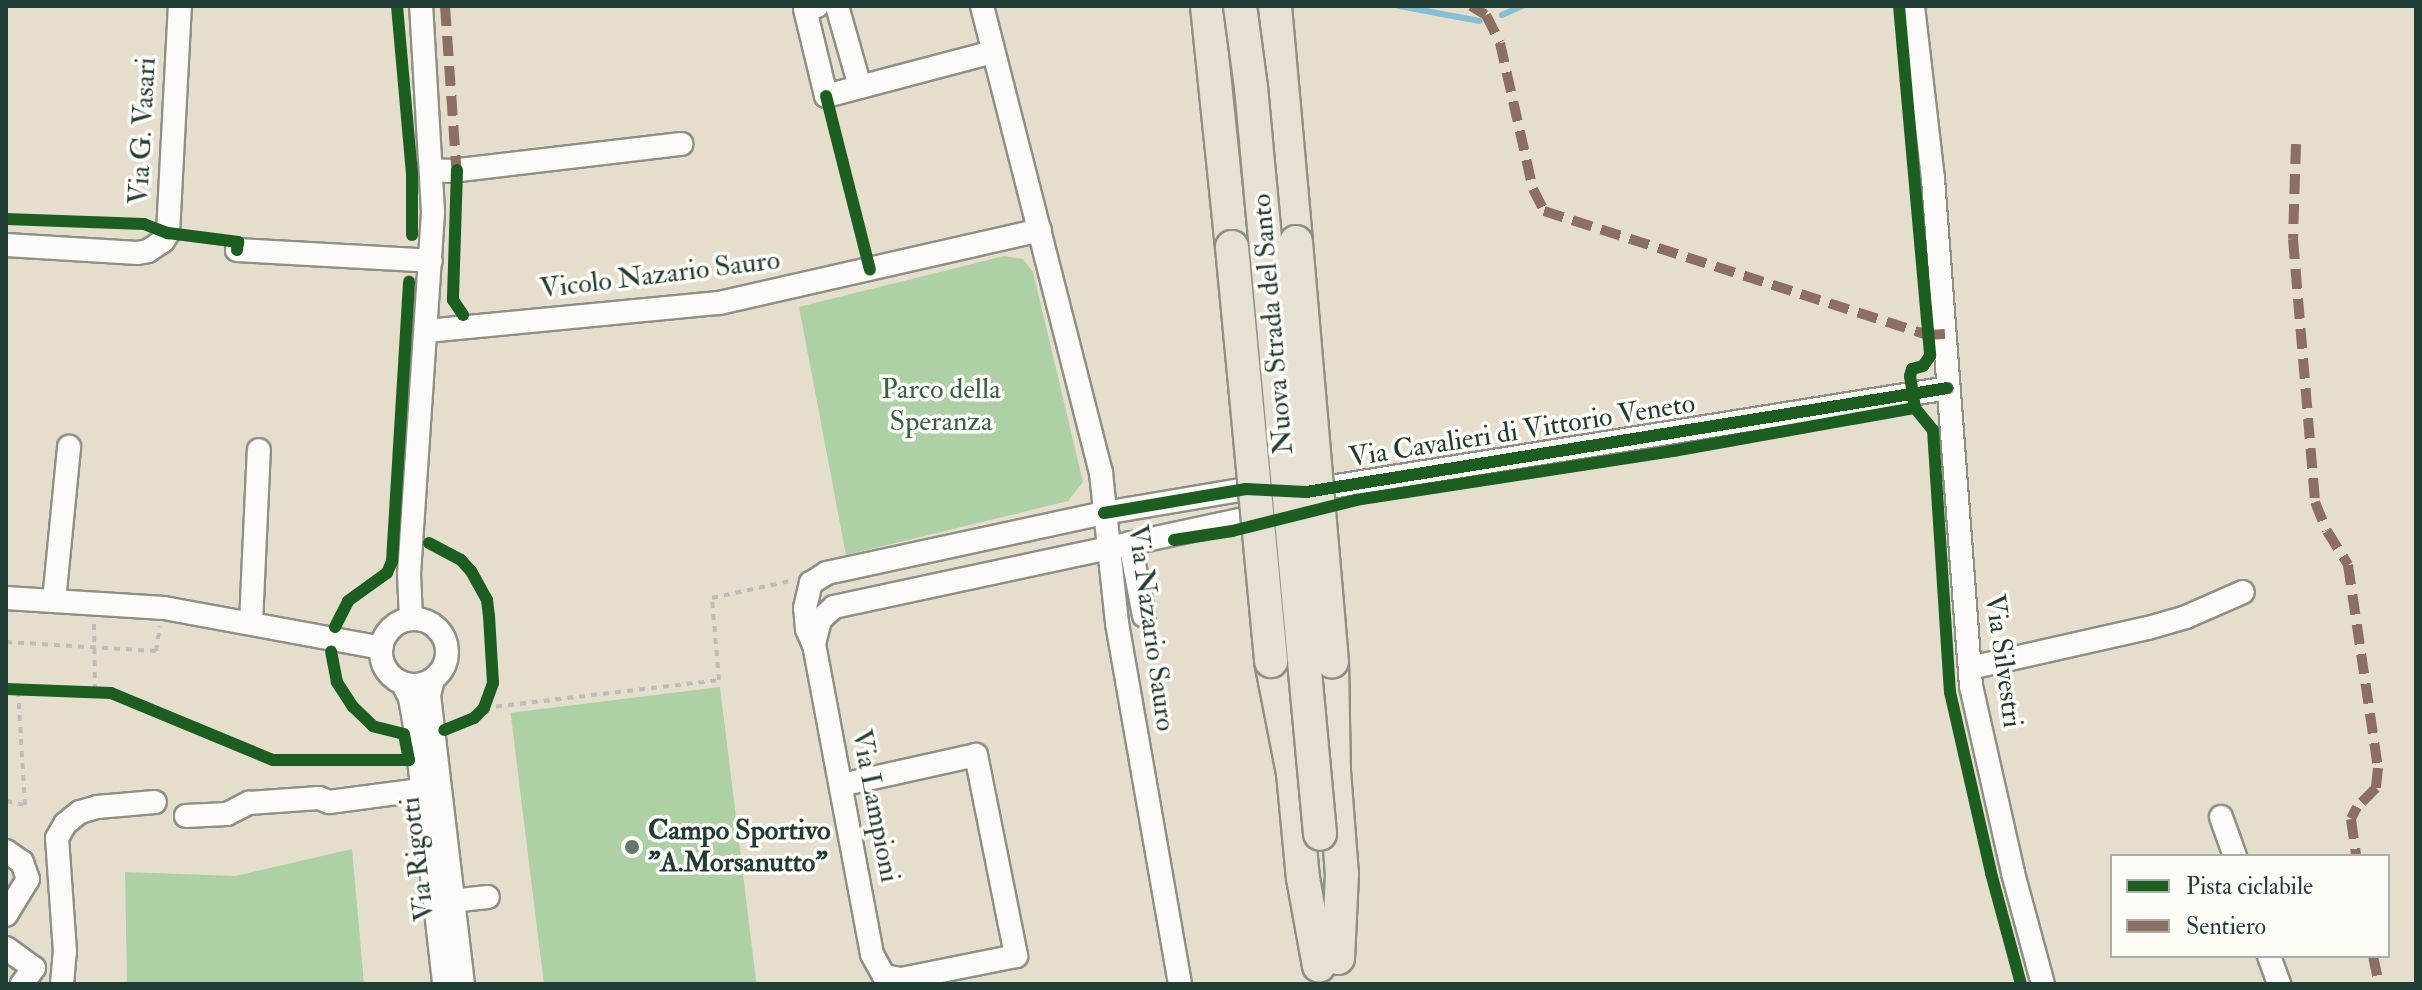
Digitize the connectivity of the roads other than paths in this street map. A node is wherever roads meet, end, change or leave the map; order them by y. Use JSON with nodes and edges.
{"nodes":[{"id":1,"x":180,"y":6,"type":"edge"},
{"id":2,"x":421,"y":6,"type":"edge"},
{"id":3,"x":817,"y":6,"type":"edge"},
{"id":4,"x":837,"y":6,"type":"edge"},
{"id":5,"x":982,"y":6,"type":"edge"},
{"id":6,"x":1207,"y":6,"type":"edge"},
{"id":7,"x":1240,"y":6,"type":"edge"},
{"id":8,"x":1275,"y":6,"type":"edge"},
{"id":9,"x":1913,"y":6,"type":"edge"},
{"id":10,"x":993,"y":52,"type":"junction"},
{"id":11,"x":860,"y":87,"type":"junction"},
{"id":12,"x":681,"y":144,"type":"dead end"},
{"id":13,"x":431,"y":170,"type":"junction"},
{"id":14,"x":1040,"y":230,"type":"junction"},
{"id":15,"x":6,"y":245,"type":"edge"},
{"id":16,"x":237,"y":250,"type":"dead end"},
{"id":17,"x":431,"y":261,"type":"junction"},
{"id":18,"x":427,"y":331,"type":"junction"},
{"id":19,"x":1948,"y":388,"type":"junction"},
{"id":20,"x":69,"y":447,"type":"dead end"},
{"id":21,"x":259,"y":450,"type":"dead end"},
{"id":22,"x":1306,"y":492,"type":"junction"},
{"id":23,"x":1104,"y":513,"type":"junction"},
{"id":24,"x":1130,"y":543,"type":"junction"},
{"id":25,"x":1106,"y":548,"type":"junction"},
{"id":26,"x":2243,"y":592,"type":"dead end"},
{"id":27,"x":6,"y":598,"type":"edge"},
{"id":28,"x":54,"y":601,"type":"junction"},
{"id":29,"x":1144,"y":616,"type":"dead end"},
{"id":30,"x":411,"y":619,"type":"junction"},
{"id":31,"x":251,"y":623,"type":"junction"},
{"id":32,"x":814,"y":645,"type":"junction"},
{"id":33,"x":381,"y":648,"type":"junction"},
{"id":34,"x":1970,"y":668,"type":"junction"},
{"id":35,"x":433,"y":680,"type":"junction"},
{"id":36,"x":403,"y":684,"type":"junction"},
{"id":37,"x":841,"y":785,"type":"junction"},
{"id":38,"x":431,"y":788,"type":"junction"},
{"id":39,"x":155,"y":802,"type":"dead end"},
{"id":40,"x":186,"y":816,"type":"dead end"},
{"id":41,"x":2221,"y":817,"type":"dead end"},
{"id":42,"x":6,"y":851,"type":"edge"},
{"id":43,"x":2234,"y":854,"type":"edge"},
{"id":44,"x":488,"y":897,"type":"dead end"},
{"id":45,"x":444,"y":902,"type":"junction"},
{"id":46,"x":6,"y":915,"type":"edge"},
{"id":47,"x":6,"y":948,"type":"edge"},
{"id":48,"x":2270,"y":958,"type":"edge"},
{"id":49,"x":1330,"y":973,"type":"edge"},
{"id":50,"x":22,"y":984,"type":"edge"},
{"id":51,"x":62,"y":984,"type":"edge"},
{"id":52,"x":444,"y":984,"type":"edge"},
{"id":53,"x":463,"y":984,"type":"edge"},
{"id":54,"x":1180,"y":984,"type":"edge"},
{"id":55,"x":2043,"y":984,"type":"edge"},
{"id":56,"x":2279,"y":984,"type":"edge"}],
"edges":[{"from":1,"to":15,"type":"street","name":"Via G. Vasari"},
{"from":2,"to":13,"type":"street"},
{"from":3,"to":11,"type":"street"},
{"from":4,"to":11,"type":"street"},
{"from":5,"to":10,"type":"street","name":"Via Nazario Sauro"},
{"from":6,"to":49,"type":"highway","bridge":true},
{"from":7,"to":49,"type":"highway","name":"Nuova Strada del Santo","bridge":true},
{"from":8,"to":49,"type":"highway","bridge":true},
{"from":9,"to":19,"type":"street","name":"Via Silvestri"},
{"from":10,"to":11,"type":"street"},
{"from":10,"to":14,"type":"street","name":"Via Nazario Sauro"},
{"from":12,"to":13,"type":"street"},
{"from":13,"to":17,"type":"street"},
{"from":14,"to":18,"type":"street","name":"Vicolo Nazario Sauro"},
{"from":14,"to":23,"type":"street","name":"Via Nazario Sauro"},
{"from":16,"to":17,"type":"street"},
{"from":17,"to":18,"type":"street"},
{"from":18,"to":30,"type":"street"},
{"from":19,"to":22,"type":"street","name":"Via Cavalieri di Vittorio Veneto"},
{"from":19,"to":34,"type":"street","name":"Via Silvestri"},
{"from":20,"to":28,"type":"street"},
{"from":21,"to":31,"type":"street"},
{"from":22,"to":23,"type":"street","name":"Via Cavalieri di Vittorio Veneto"},
{"from":22,"to":24,"type":"street","name":"Via Cavalieri di Vittorio Veneto"},
{"from":23,"to":25,"type":"street","name":"Via Nazario Sauro"},
{"from":23,"to":32,"type":"street","name":"Via Cavalieri di Vittorio Veneto"},
{"from":24,"to":25,"type":"street","name":"Via Cavalieri di Vittorio Veneto"},
{"from":24,"to":29,"type":"street"},
{"from":25,"to":32,"type":"street","name":"Via Cavalieri di Vittorio Veneto"},
{"from":25,"to":54,"type":"street","name":"Via Nazario Sauro"},
{"from":26,"to":34,"type":"street"},
{"from":27,"to":28,"type":"street"},
{"from":28,"to":31,"type":"street"},
{"from":30,"to":33,"type":"street"},
{"from":30,"to":35,"type":"street","name":"Via Rigotti"},
{"from":31,"to":33,"type":"street"},
{"from":32,"to":37,"type":"street","name":"Via Lampioni"},
{"from":33,"to":36,"type":"street","name":"Via Rigotti"},
{"from":34,"to":55,"type":"street","name":"Via Silvestri"},
{"from":35,"to":36,"type":"street"},
{"from":35,"to":38,"type":"street","name":"Via Rigotti"},
{"from":36,"to":38,"type":"street","name":"Via Rigotti"},
{"from":37,"to":37,"type":"street","name":"Via Lampioni"},
{"from":38,"to":40,"type":"street"},
{"from":38,"to":45,"type":"street","name":"Via Rigotti"},
{"from":39,"to":51,"type":"street"},
{"from":41,"to":43,"type":"street"},
{"from":42,"to":46,"type":"street"},
{"from":44,"to":45,"type":"street"},
{"from":45,"to":52,"type":"street","name":"Via Rigotti"},
{"from":45,"to":53,"type":"street","name":"Via Rigotti"},
{"from":47,"to":50,"type":"street"},
{"from":48,"to":56,"type":"street"}]}
